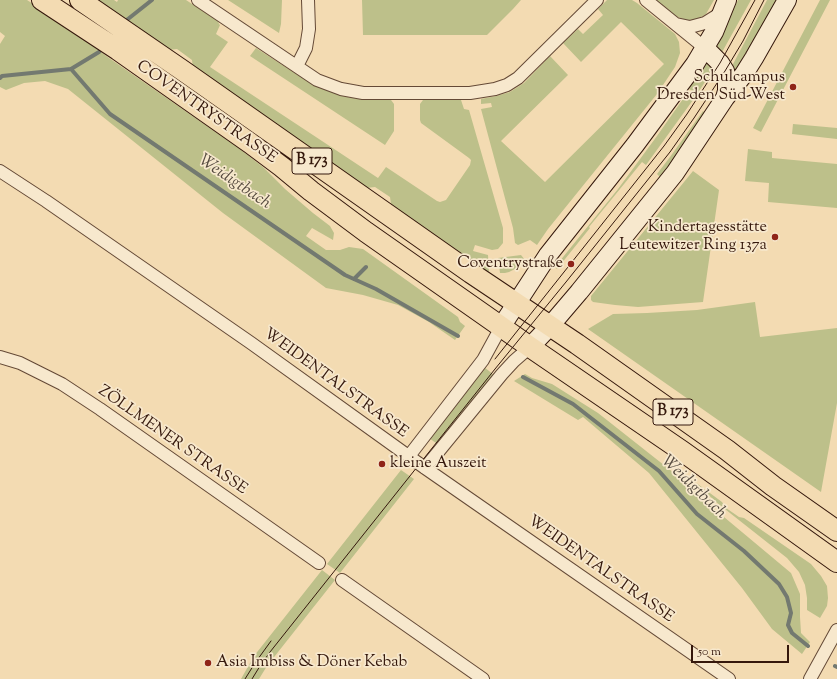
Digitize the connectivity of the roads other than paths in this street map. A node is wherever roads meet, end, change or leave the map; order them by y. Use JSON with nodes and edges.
{"nodes":[{"id":1,"x":42,"y":0,"type":"edge"},
{"id":2,"x":80,"y":0,"type":"edge"},
{"id":3,"x":198,"y":0,"type":"edge"},
{"id":4,"x":308,"y":0,"type":"edge"},
{"id":5,"x":596,"y":0,"type":"edge"},
{"id":6,"x":646,"y":0,"type":"edge"},
{"id":7,"x":787,"y":0,"type":"edge"},
{"id":8,"x":724,"y":6,"type":"edge"},
{"id":9,"x":675,"y":23,"type":"junction"},
{"id":10,"x":705,"y":48,"type":"junction"},
{"id":11,"x":297,"y":66,"type":"junction"},
{"id":12,"x":725,"y":98,"type":"junction"},
{"id":13,"x":0,"y":171,"type":"edge"},
{"id":14,"x":516,"y":303,"type":"junction"},
{"id":15,"x":550,"y":326,"type":"junction"},
{"id":16,"x":502,"y":327,"type":"junction"},
{"id":17,"x":530,"y":347,"type":"junction"},
{"id":18,"x":0,"y":358,"type":"edge"},
{"id":19,"x":409,"y":456,"type":"junction"},
{"id":20,"x":426,"y":468,"type":"junction"},
{"id":21,"x":837,"y":531,"type":"edge"},
{"id":22,"x":837,"y":562,"type":"edge"},
{"id":23,"x":319,"y":563,"type":"dead end"},
{"id":24,"x":342,"y":580,"type":"dead end"},
{"id":25,"x":837,"y":630,"type":"edge"},
{"id":26,"x":483,"y":679,"type":"edge"},
{"id":27,"x":729,"y":679,"type":"edge"},
{"id":28,"x":810,"y":679,"type":"edge"}],
"edges":[{"from":1,"to":16,"type":"main road","name":"COVENTRYSTRASSE","number":"B 173"},
{"from":2,"to":14,"type":"main road","name":"COVENTRYSTRASSE","number":"B 173"},
{"from":3,"to":11,"type":"street"},
{"from":4,"to":11,"type":"street"},
{"from":5,"to":11,"type":"street"},
{"from":6,"to":9,"type":"street"},
{"from":7,"to":12,"type":"main road"},
{"from":8,"to":9,"type":"street"},
{"from":8,"to":10,"type":"main road"},
{"from":9,"to":10,"type":"street"},
{"from":10,"to":12,"type":"main road"},
{"from":10,"to":14,"type":"main road"},
{"from":12,"to":15,"type":"main road"},
{"from":13,"to":19,"type":"street","name":"WEIDENTALSTRASSE"},
{"from":14,"to":15,"type":"main road","name":"COVENTRYSTRASSE","number":"B 173"},
{"from":14,"to":16,"type":"main road"},
{"from":15,"to":17,"type":"main road"},
{"from":15,"to":21,"type":"main road","name":"COVENTRYSTRASSE","number":"B 173"},
{"from":16,"to":17,"type":"main road","name":"COVENTRYSTRASSE","number":"B 173"},
{"from":16,"to":19,"type":"street"},
{"from":17,"to":20,"type":"street"},
{"from":17,"to":22,"type":"main road","name":"COVENTRYSTRASSE","number":"B 173"},
{"from":18,"to":23,"type":"street","name":"ZÖLLMENER STRASSE"},
{"from":19,"to":20,"type":"street","name":"WEIDENTALSTRASSE"},
{"from":20,"to":27,"type":"street","name":"WEIDENTALSTRASSE"},
{"from":24,"to":26,"type":"street"},
{"from":25,"to":28,"type":"street"}]}
